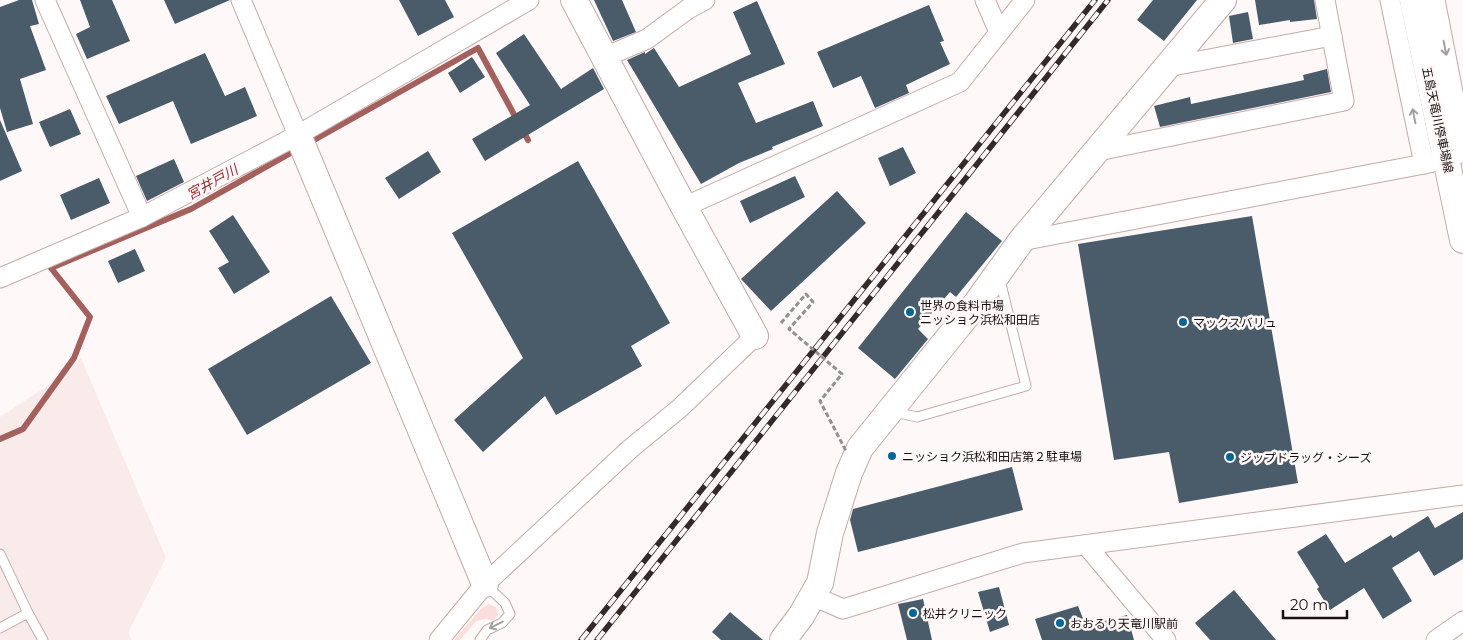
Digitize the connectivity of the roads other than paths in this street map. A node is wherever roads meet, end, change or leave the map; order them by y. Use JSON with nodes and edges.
{"nodes":[{"id":1,"x":44,"y":0,"type":"edge"},
{"id":2,"x":241,"y":0,"type":"edge"},
{"id":3,"x":529,"y":0,"type":"edge"},
{"id":4,"x":574,"y":0,"type":"edge"},
{"id":5,"x":705,"y":0,"type":"edge"},
{"id":6,"x":985,"y":0,"type":"edge"},
{"id":7,"x":1025,"y":0,"type":"edge"},
{"id":8,"x":1223,"y":0,"type":"edge"},
{"id":9,"x":1325,"y":0,"type":"edge"},
{"id":10,"x":1390,"y":0,"type":"edge"},
{"id":11,"x":1413,"y":0,"type":"edge"},
{"id":12,"x":1435,"y":0,"type":"edge"},
{"id":13,"x":999,"y":32,"type":"junction"},
{"id":14,"x":1332,"y":36,"type":"junction"},
{"id":15,"x":604,"y":57,"type":"junction"},
{"id":16,"x":1167,"y":67,"type":"junction"},
{"id":17,"x":300,"y":142,"type":"junction"},
{"id":18,"x":1098,"y":151,"type":"junction"},
{"id":19,"x":1448,"y":153,"type":"edge"},
{"id":20,"x":684,"y":207,"type":"junction"},
{"id":21,"x":142,"y":217,"type":"junction"},
{"id":22,"x":1463,"y":240,"type":"edge"},
{"id":23,"x":1021,"y":241,"type":"junction"},
{"id":24,"x":998,"y":273,"type":"junction"},
{"id":25,"x":0,"y":278,"type":"edge"},
{"id":26,"x":755,"y":336,"type":"joint"},
{"id":27,"x":890,"y":411,"type":"junction"},
{"id":28,"x":1463,"y":495,"type":"edge"},
{"id":29,"x":1086,"y":544,"type":"junction"},
{"id":30,"x":0,"y":554,"type":"edge"},
{"id":31,"x":485,"y":584,"type":"junction"},
{"id":32,"x":813,"y":596,"type":"junction"},
{"id":33,"x":28,"y":613,"type":"junction"},
{"id":34,"x":1463,"y":620,"type":"edge"},
{"id":35,"x":0,"y":628,"type":"edge"},
{"id":36,"x":43,"y":640,"type":"edge"},
{"id":37,"x":439,"y":640,"type":"edge"},
{"id":38,"x":480,"y":640,"type":"edge"},
{"id":39,"x":783,"y":640,"type":"edge"},
{"id":40,"x":1166,"y":640,"type":"edge"},
{"id":41,"x":1436,"y":640,"type":"edge"}],
"edges":[{"from":1,"to":21,"type":"street"},
{"from":2,"to":17,"type":"street"},
{"from":3,"to":17,"type":"street"},
{"from":4,"to":15,"type":"street"},
{"from":5,"to":15,"type":"street"},
{"from":6,"to":13,"type":"street"},
{"from":7,"to":13,"type":"street"},
{"from":8,"to":16,"type":"street"},
{"from":9,"to":14,"type":"street"},
{"from":19,"to":10,"type":"street","one_way":true},
{"from":11,"to":19,"type":"street","name":"五島天竜川停車場線"},
{"from":12,"to":19,"type":"street","one_way":true},
{"from":13,"to":20,"type":"street"},
{"from":14,"to":16,"type":"street"},
{"from":14,"to":18,"type":"street"},
{"from":15,"to":20,"type":"street"},
{"from":16,"to":18,"type":"street"},
{"from":17,"to":21,"type":"street"},
{"from":17,"to":31,"type":"street"},
{"from":18,"to":23,"type":"street"},
{"from":19,"to":22,"type":"street","name":"五島天竜川停車場線"},
{"from":19,"to":23,"type":"street"},
{"from":20,"to":26,"type":"street"},
{"from":21,"to":25,"type":"street"},
{"from":23,"to":24,"type":"street"},
{"from":24,"to":27,"type":"street"},
{"from":24,"to":27,"type":"lane"},
{"from":26,"to":31,"type":"street"},
{"from":27,"to":32,"type":"street"},
{"from":28,"to":29,"type":"street"},
{"from":29,"to":32,"type":"street"},
{"from":29,"to":40,"type":"street"},
{"from":30,"to":33,"type":"lane"},
{"from":31,"to":37,"type":"street"},
{"from":31,"to":38,"type":"lane","one_way":true},
{"from":32,"to":39,"type":"street"},
{"from":33,"to":35,"type":"lane"},
{"from":33,"to":36,"type":"lane"},
{"from":34,"to":41,"type":"street"}]}
